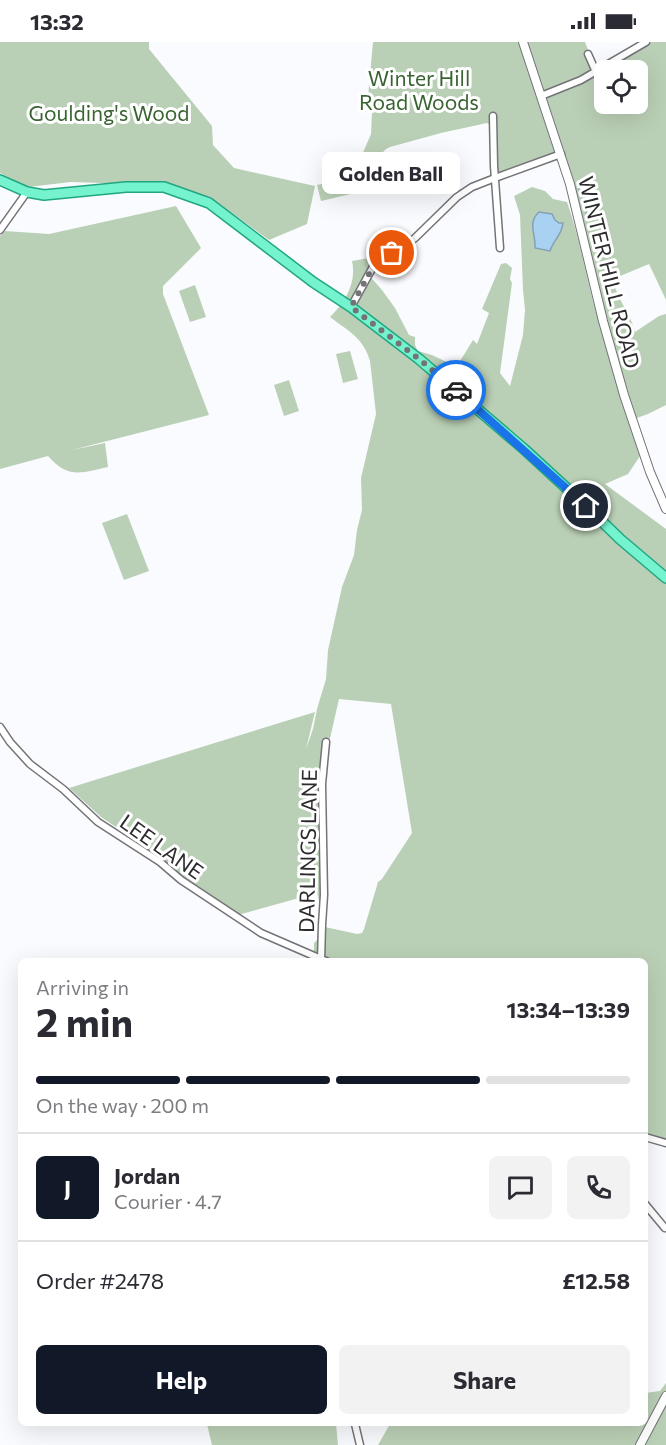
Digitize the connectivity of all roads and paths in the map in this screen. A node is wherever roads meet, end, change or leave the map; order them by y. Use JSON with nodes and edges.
{"nodes":[{"id":1,"x":523,"y":42,"type":"edge"},
{"id":2,"x":646,"y":42,"type":"edge"},
{"id":3,"x":636,"y":44,"type":"edge"},
{"id":4,"x":588,"y":54,"type":"dead end"},
{"id":5,"x":613,"y":60,"type":"edge"},
{"id":6,"x":594,"y":68,"type":"edge"},
{"id":7,"x":594,"y":73,"type":"edge"},
{"id":8,"x":541,"y":96,"type":"junction"},
{"id":9,"x":493,"y":116,"type":"dead end"},
{"id":10,"x":561,"y":154,"type":"junction"},
{"id":11,"x":495,"y":178,"type":"junction"},
{"id":12,"x":0,"y":180,"type":"edge"},
{"id":13,"x":27,"y":192,"type":"junction"},
{"id":14,"x":0,"y":230,"type":"edge"},
{"id":15,"x":500,"y":248,"type":"dead end"},
{"id":16,"x":351,"y":307,"type":"junction"},
{"id":17,"x":666,"y":509,"type":"edge"},
{"id":18,"x":666,"y":578,"type":"edge"},
{"id":19,"x":0,"y":727,"type":"edge"},
{"id":20,"x":326,"y":742,"type":"dead end"},
{"id":21,"x":316,"y":958,"type":"edge"},
{"id":22,"x":323,"y":958,"type":"edge"},
{"id":23,"x":648,"y":1138,"type":"edge"},
{"id":24,"x":666,"y":1143,"type":"edge"},
{"id":25,"x":648,"y":1208,"type":"edge"},
{"id":26,"x":665,"y":1228,"type":"edge"},
{"id":27,"x":666,"y":1396,"type":"edge"},
{"id":28,"x":649,"y":1421,"type":"edge"},
{"id":29,"x":355,"y":1426,"type":"edge"},
{"id":30,"x":647,"y":1426,"type":"edge"},
{"id":31,"x":360,"y":1445,"type":"edge"},
{"id":32,"x":640,"y":1445,"type":"edge"}],
"edges":[{"from":1,"to":8,"type":"street","name":"WINTER HILL ROAD"},
{"from":2,"to":3,"type":"street"},
{"from":3,"to":5,"type":"street"},
{"from":4,"to":6,"type":"street"},
{"from":7,"to":8,"type":"street"},
{"from":8,"to":10,"type":"street","name":"WINTER HILL ROAD"},
{"from":9,"to":11,"type":"street"},
{"from":10,"to":11,"type":"street"},
{"from":10,"to":17,"type":"street","name":"WINTER HILL ROAD"},
{"from":11,"to":15,"type":"street"},
{"from":11,"to":16,"type":"street"},
{"from":12,"to":13,"type":"main road"},
{"from":13,"to":14,"type":"street"},
{"from":13,"to":16,"type":"main road"},
{"from":16,"to":18,"type":"main road"},
{"from":19,"to":21,"type":"street","name":"LEE LANE"},
{"from":20,"to":22,"type":"street","name":"DARLINGS LANE"},
{"from":23,"to":24,"type":"street"},
{"from":25,"to":26,"type":"street"},
{"from":27,"to":28,"type":"street"},
{"from":29,"to":31,"type":"street"},
{"from":30,"to":32,"type":"street"}]}
